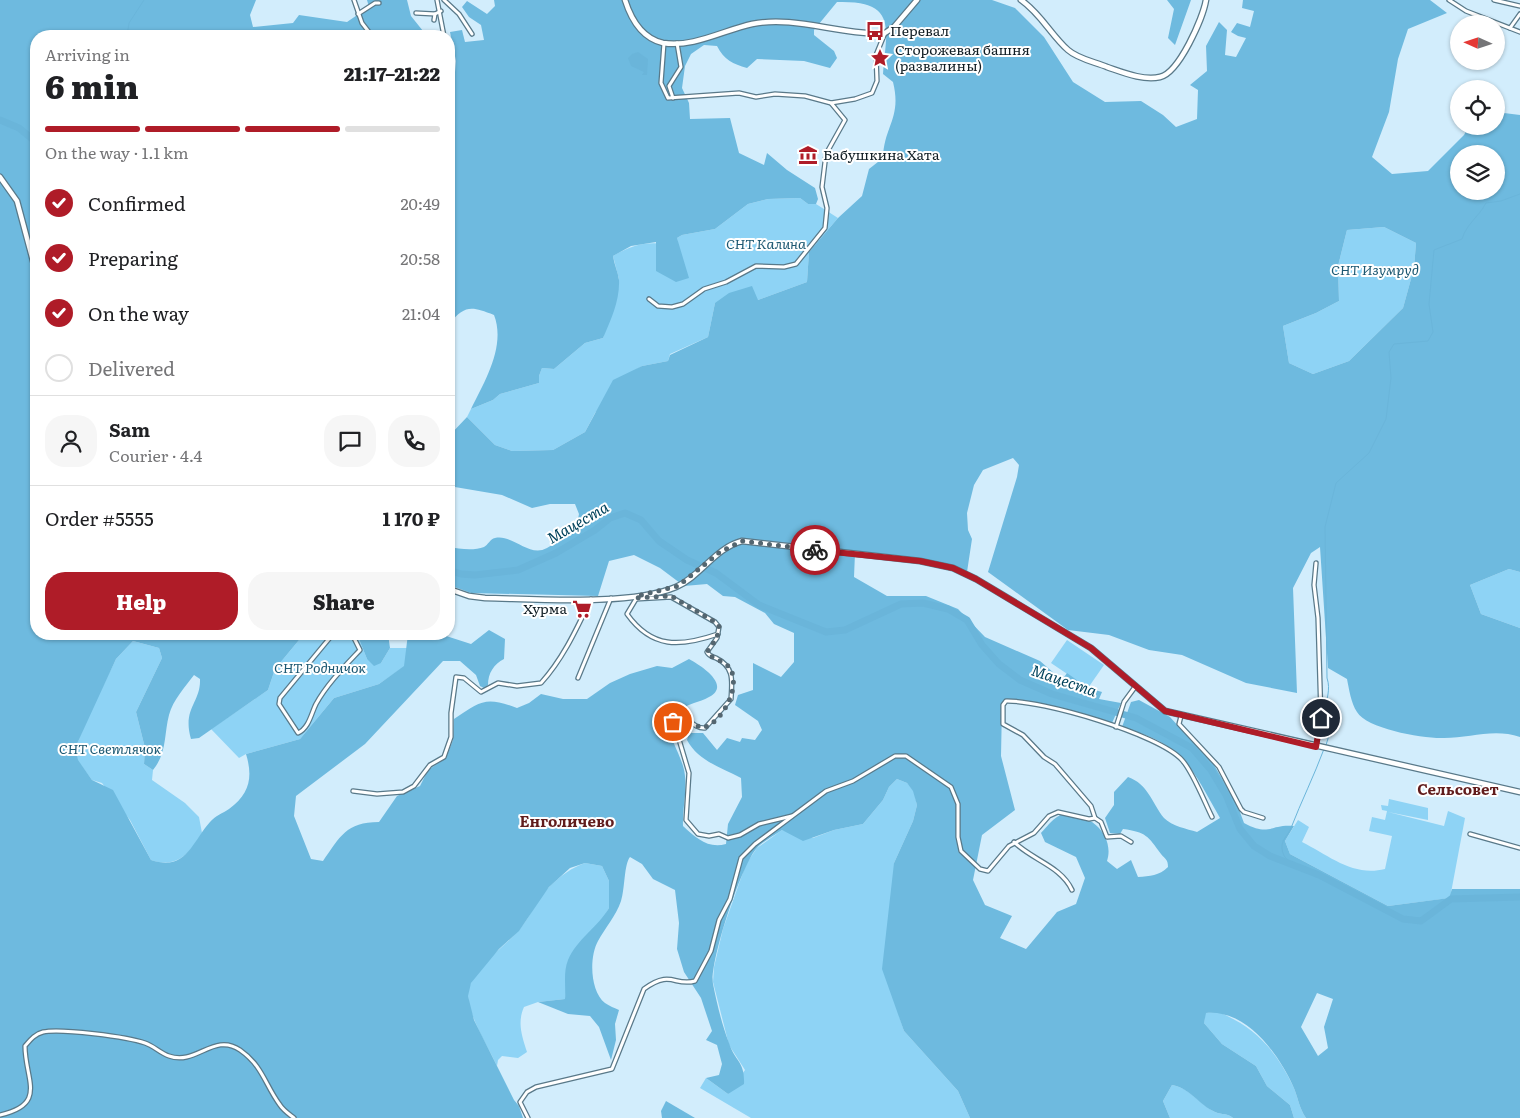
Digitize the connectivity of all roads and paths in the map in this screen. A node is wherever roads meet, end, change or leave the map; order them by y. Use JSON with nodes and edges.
{"nodes":[{"id":1,"x":354,"y":0,"type":"edge"},
{"id":2,"x":437,"y":0,"type":"edge"},
{"id":3,"x":444,"y":0,"type":"edge"},
{"id":4,"x":624,"y":0,"type":"edge"},
{"id":5,"x":917,"y":0,"type":"edge"},
{"id":6,"x":1021,"y":0,"type":"edge"},
{"id":7,"x":1206,"y":0,"type":"edge"},
{"id":8,"x":1449,"y":0,"type":"edge"},
{"id":9,"x":1494,"y":0,"type":"edge"},
{"id":10,"x":379,"y":3,"type":"dead end"},
{"id":11,"x":1520,"y":6,"type":"edge"},
{"id":12,"x":441,"y":11,"type":"junction"},
{"id":13,"x":416,"y":13,"type":"dead end"},
{"id":14,"x":358,"y":14,"type":"junction"},
{"id":15,"x":435,"y":14,"type":"junction"},
{"id":16,"x":1520,"y":14,"type":"edge"},
{"id":17,"x":434,"y":20,"type":"dead end"},
{"id":18,"x":1510,"y":28,"type":"junction"},
{"id":19,"x":368,"y":30,"type":"edge"},
{"id":20,"x":443,"y":30,"type":"edge"},
{"id":21,"x":1520,"y":32,"type":"edge"},
{"id":22,"x":885,"y":33,"type":"junction"},
{"id":23,"x":472,"y":34,"type":"dead end"},
{"id":24,"x":664,"y":43,"type":"junction"},
{"id":25,"x":677,"y":43,"type":"junction"},
{"id":26,"x":673,"y":99,"type":"junction"},
{"id":27,"x":839,"y":102,"type":"junction"},
{"id":28,"x":831,"y":103,"type":"junction"},
{"id":29,"x":838,"y":109,"type":"junction"},
{"id":30,"x":0,"y":178,"type":"edge"},
{"id":31,"x":30,"y":250,"type":"edge"},
{"id":32,"x":649,"y":299,"type":"dead end"},
{"id":33,"x":1316,"y":563,"type":"dead end"},
{"id":34,"x":455,"y":591,"type":"edge"},
{"id":35,"x":637,"y":597,"type":"junction"},
{"id":36,"x":591,"y":598,"type":"junction"},
{"id":37,"x":612,"y":598,"type":"junction"},
{"id":38,"x":718,"y":634,"type":"junction"},
{"id":39,"x":328,"y":640,"type":"edge"},
{"id":40,"x":355,"y":640,"type":"edge"},
{"id":41,"x":578,"y":678,"type":"dead end"},
{"id":42,"x":1135,"y":687,"type":"junction"},
{"id":43,"x":1180,"y":716,"type":"junction"},
{"id":44,"x":1116,"y":728,"type":"junction"},
{"id":45,"x":1318,"y":747,"type":"junction"},
{"id":46,"x":353,"y":791,"type":"dead end"},
{"id":47,"x":1520,"y":792,"type":"edge"},
{"id":48,"x":793,"y":816,"type":"junction"},
{"id":49,"x":1212,"y":817,"type":"dead end"},
{"id":50,"x":1094,"y":818,"type":"junction"},
{"id":51,"x":1263,"y":818,"type":"dead end"},
{"id":52,"x":1470,"y":834,"type":"dead end"},
{"id":53,"x":1014,"y":842,"type":"junction"},
{"id":54,"x":1130,"y":842,"type":"dead end"},
{"id":55,"x":1520,"y":848,"type":"edge"},
{"id":56,"x":1072,"y":890,"type":"dead end"},
{"id":57,"x":0,"y":1115,"type":"edge"},
{"id":58,"x":294,"y":1118,"type":"edge"},
{"id":59,"x":528,"y":1118,"type":"edge"}],
"edges":[{"from":1,"to":14,"type":"street"},
{"from":2,"to":12,"type":"street"},
{"from":3,"to":23,"type":"street"},
{"from":4,"to":24,"type":"street"},
{"from":5,"to":22,"type":"street"},
{"from":6,"to":7,"type":"street"},
{"from":8,"to":18,"type":"street"},
{"from":9,"to":11,"type":"street"},
{"from":10,"to":14,"type":"street"},
{"from":12,"to":15,"type":"street"},
{"from":12,"to":20,"type":"street"},
{"from":13,"to":15,"type":"street"},
{"from":14,"to":19,"type":"street"},
{"from":15,"to":17,"type":"street"},
{"from":16,"to":18,"type":"street"},
{"from":18,"to":21,"type":"street"},
{"from":22,"to":25,"type":"street"},
{"from":22,"to":27,"type":"street"},
{"from":24,"to":25,"type":"street"},
{"from":24,"to":26,"type":"street"},
{"from":25,"to":26,"type":"street"},
{"from":26,"to":28,"type":"street"},
{"from":27,"to":28,"type":"street"},
{"from":27,"to":29,"type":"street"},
{"from":28,"to":29,"type":"street"},
{"from":29,"to":32,"type":"street"},
{"from":30,"to":31,"type":"street"},
{"from":33,"to":45,"type":"street"},
{"from":34,"to":36,"type":"street"},
{"from":35,"to":37,"type":"street"},
{"from":35,"to":38,"type":"street"},
{"from":35,"to":38,"type":"street"},
{"from":35,"to":42,"type":"street"},
{"from":36,"to":37,"type":"street"},
{"from":36,"to":46,"type":"street"},
{"from":37,"to":41,"type":"street"},
{"from":38,"to":48,"type":"street"},
{"from":39,"to":40,"type":"street"},
{"from":42,"to":43,"type":"street"},
{"from":42,"to":44,"type":"street"},
{"from":43,"to":45,"type":"street"},
{"from":43,"to":51,"type":"street"},
{"from":44,"to":49,"type":"street"},
{"from":44,"to":50,"type":"street"},
{"from":45,"to":47,"type":"street"},
{"from":48,"to":53,"type":"street"},
{"from":48,"to":59,"type":"street"},
{"from":50,"to":53,"type":"street"},
{"from":50,"to":54,"type":"street"},
{"from":52,"to":55,"type":"street"},
{"from":53,"to":56,"type":"street"},
{"from":57,"to":58,"type":"street"}]}
